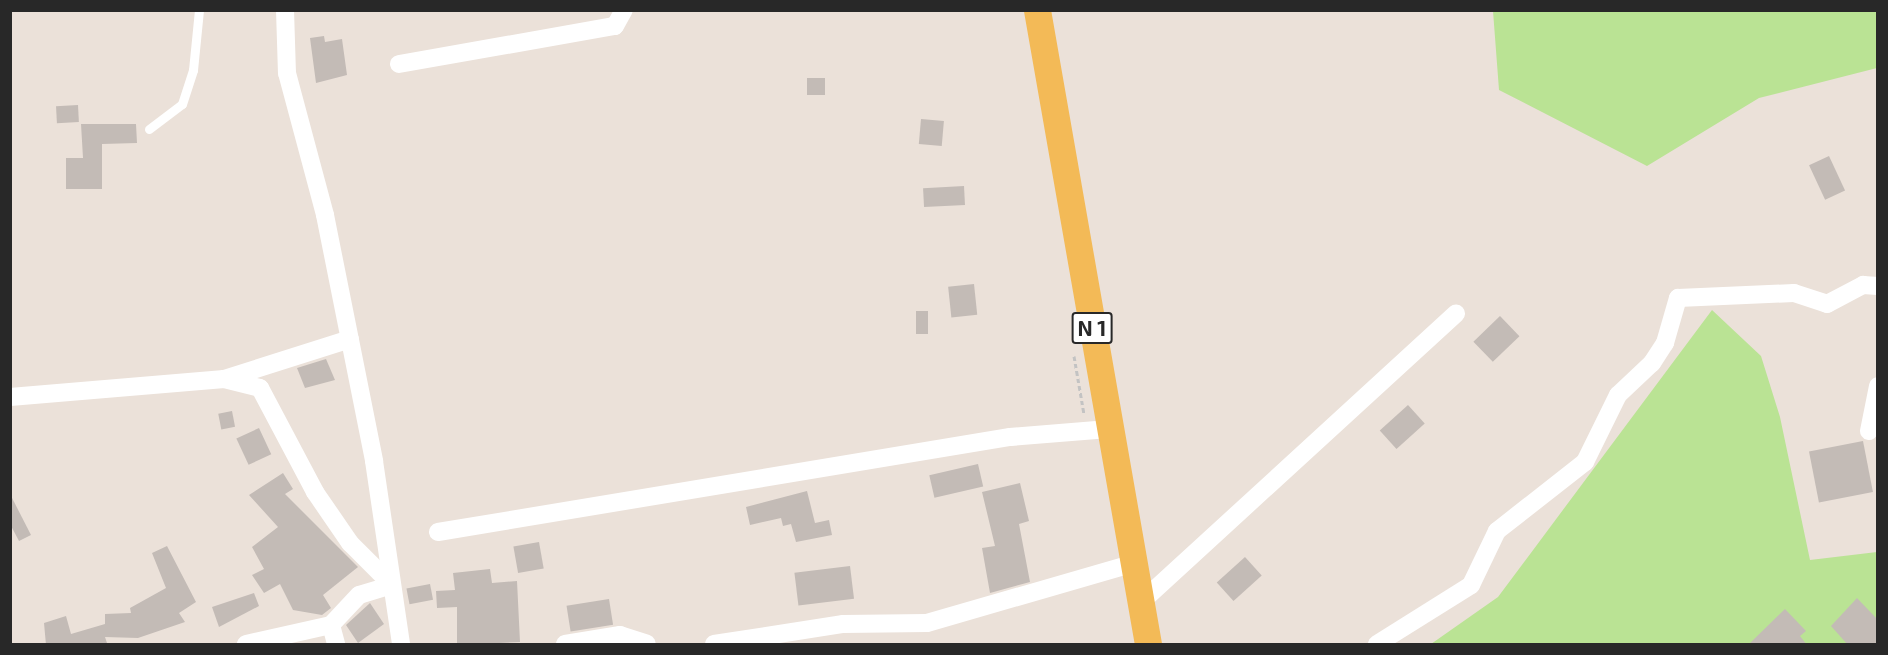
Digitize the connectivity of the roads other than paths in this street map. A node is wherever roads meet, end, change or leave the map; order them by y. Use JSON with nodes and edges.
{"nodes":[{"id":1,"x":199,"y":10,"type":"edge"},
{"id":2,"x":285,"y":10,"type":"edge"},
{"id":3,"x":624,"y":10,"type":"edge"},
{"id":4,"x":1037,"y":10,"type":"edge"},
{"id":5,"x":399,"y":64,"type":"dead end"},
{"id":6,"x":149,"y":129,"type":"dead end"},
{"id":7,"x":1878,"y":286,"type":"edge"},
{"id":8,"x":1456,"y":314,"type":"dead end"},
{"id":9,"x":350,"y":339,"type":"junction"},
{"id":10,"x":224,"y":379,"type":"junction"},
{"id":11,"x":1878,"y":386,"type":"edge"},
{"id":12,"x":10,"y":397,"type":"edge"},
{"id":13,"x":1109,"y":429,"type":"junction"},
{"id":14,"x":1869,"y":431,"type":"dead end"},
{"id":15,"x":438,"y":532,"type":"dead end"},
{"id":16,"x":1132,"y":564,"type":"junction"},
{"id":17,"x":392,"y":585,"type":"junction"},
{"id":18,"x":1139,"y":604,"type":"junction"},
{"id":19,"x":331,"y":624,"type":"junction"},
{"id":20,"x":246,"y":645,"type":"edge"},
{"id":21,"x":336,"y":645,"type":"edge"},
{"id":22,"x":401,"y":645,"type":"edge"},
{"id":23,"x":565,"y":645,"type":"edge"},
{"id":24,"x":647,"y":645,"type":"edge"},
{"id":25,"x":714,"y":645,"type":"edge"},
{"id":26,"x":1148,"y":645,"type":"edge"},
{"id":27,"x":1377,"y":645,"type":"edge"}],
"edges":[{"from":1,"to":6,"type":"lane"},
{"from":2,"to":9,"type":"street"},
{"from":3,"to":5,"type":"street"},
{"from":4,"to":13,"type":"main road","number":"N 1"},
{"from":7,"to":27,"type":"street"},
{"from":8,"to":18,"type":"street"},
{"from":9,"to":10,"type":"street"},
{"from":9,"to":17,"type":"street"},
{"from":10,"to":12,"type":"street"},
{"from":10,"to":17,"type":"street"},
{"from":11,"to":14,"type":"street"},
{"from":13,"to":15,"type":"street"},
{"from":13,"to":16,"type":"main road","number":"N 1"},
{"from":16,"to":18,"type":"main road","number":"N 1"},
{"from":16,"to":25,"type":"street"},
{"from":17,"to":19,"type":"street"},
{"from":17,"to":22,"type":"street"},
{"from":18,"to":26,"type":"main road","number":"N 1"},
{"from":19,"to":20,"type":"street"},
{"from":19,"to":21,"type":"street"},
{"from":23,"to":24,"type":"street"}]}
